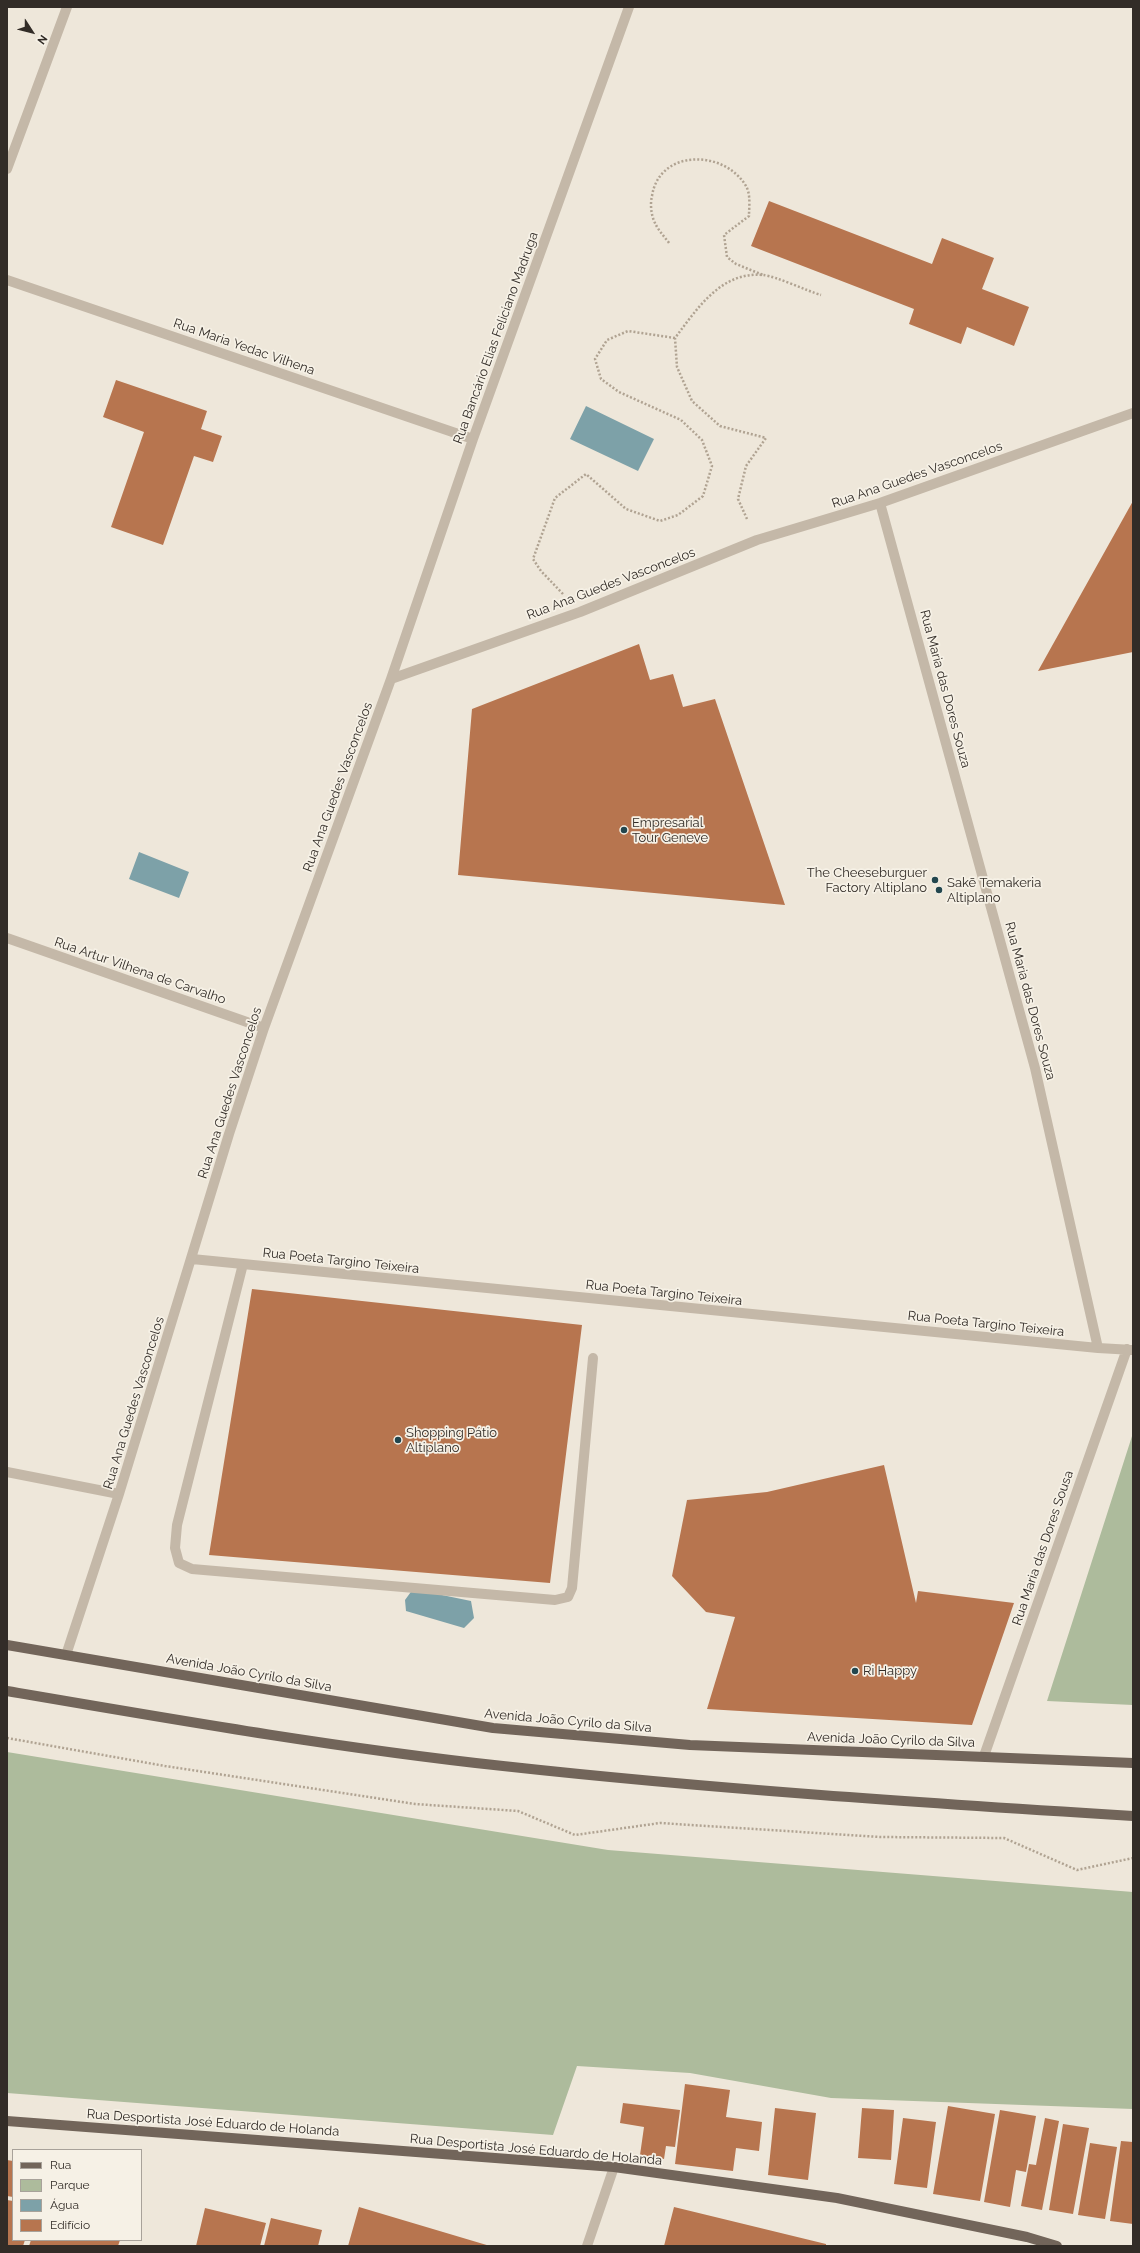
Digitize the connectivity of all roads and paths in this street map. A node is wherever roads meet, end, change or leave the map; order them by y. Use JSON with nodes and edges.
{"nodes":[{"id":1,"x":67,"y":7,"type":"edge"},
{"id":2,"x":629,"y":7,"type":"edge"},
{"id":3,"x":7,"y":169,"type":"edge"},
{"id":4,"x":669,"y":243,"type":"dead end"},
{"id":5,"x":763,"y":275,"type":"junction"},
{"id":6,"x":7,"y":280,"type":"edge"},
{"id":7,"x":821,"y":295,"type":"dead end"},
{"id":8,"x":675,"y":338,"type":"junction"},
{"id":9,"x":1133,"y":413,"type":"edge"},
{"id":10,"x":473,"y":439,"type":"junction"},
{"id":11,"x":880,"y":503,"type":"junction"},
{"id":12,"x":757,"y":540,"type":"junction"},
{"id":13,"x":580,"y":612,"type":"junction"},
{"id":14,"x":391,"y":679,"type":"junction"},
{"id":15,"x":7,"y":938,"type":"edge"},
{"id":16,"x":264,"y":1028,"type":"junction"},
{"id":17,"x":192,"y":1259,"type":"junction"},
{"id":18,"x":243,"y":1264,"type":"junction"},
{"id":19,"x":1098,"y":1348,"type":"junction"},
{"id":20,"x":1130,"y":1350,"type":"edge"},
{"id":21,"x":593,"y":1358,"type":"dead end"},
{"id":22,"x":7,"y":1472,"type":"edge"},
{"id":23,"x":120,"y":1494,"type":"junction"},
{"id":24,"x":7,"y":1645,"type":"edge"},
{"id":25,"x":66,"y":1655,"type":"junction"},
{"id":26,"x":7,"y":1691,"type":"edge"},
{"id":27,"x":7,"y":1738,"type":"edge"},
{"id":28,"x":984,"y":1756,"type":"junction"},
{"id":29,"x":1133,"y":1763,"type":"edge"},
{"id":30,"x":1133,"y":1816,"type":"edge"},
{"id":31,"x":1133,"y":1858,"type":"edge"},
{"id":32,"x":7,"y":2120,"type":"edge"},
{"id":33,"x":614,"y":2167,"type":"junction"},
{"id":34,"x":587,"y":2246,"type":"edge"},
{"id":35,"x":1057,"y":2246,"type":"edge"}],
"edges":[{"from":1,"to":3,"type":"street"},
{"from":2,"to":10,"type":"street","name":"Rua Bancário Elias Feliciano Madruga"},
{"from":4,"to":5,"type":"path"},
{"from":5,"to":7,"type":"path"},
{"from":5,"to":8,"type":"path"},
{"from":6,"to":10,"type":"street","name":"Rua Maria Yedac Vilhena"},
{"from":8,"to":12,"type":"path"},
{"from":8,"to":13,"type":"path"},
{"from":9,"to":11,"type":"street","name":"Rua Ana Guedes Vasconcelos"},
{"from":10,"to":14,"type":"street","name":"Rua Bancário Elias Feliciano Madruga"},
{"from":11,"to":12,"type":"street","name":"Rua Ana Guedes Vasconcelos"},
{"from":11,"to":19,"type":"street","name":"Rua Maria das Dores Souza"},
{"from":12,"to":13,"type":"street","name":"Rua Ana Guedes Vasconcelos"},
{"from":13,"to":14,"type":"street","name":"Rua Ana Guedes Vasconcelos"},
{"from":14,"to":16,"type":"street","name":"Rua Ana Guedes Vasconcelos"},
{"from":15,"to":16,"type":"street","name":"Rua Artur Vilhena de Carvalho"},
{"from":16,"to":17,"type":"street","name":"Rua Ana Guedes Vasconcelos"},
{"from":17,"to":18,"type":"street","name":"Rua Poeta Targino Teixeira"},
{"from":17,"to":23,"type":"street","name":"Rua Ana Guedes Vasconcelos"},
{"from":18,"to":19,"type":"street","name":"Rua Poeta Targino Teixeira"},
{"from":18,"to":21,"type":"street"},
{"from":19,"to":20,"type":"street","name":"Rua Poeta Targino Teixeira"},
{"from":20,"to":28,"type":"street","name":"Rua Maria das Dores Sousa"},
{"from":22,"to":23,"type":"street"},
{"from":23,"to":25,"type":"street","name":"Rua Ana Guedes Vasconcelos"},
{"from":24,"to":25,"type":"main road","name":"Avenida João Cyrilo da Silva"},
{"from":25,"to":28,"type":"main road","name":"Avenida João Cyrilo da Silva"},
{"from":26,"to":30,"type":"main road"},
{"from":27,"to":31,"type":"path"},
{"from":28,"to":29,"type":"main road","name":"Avenida João Cyrilo da Silva"},
{"from":32,"to":33,"type":"main road","name":"Rua Desportista José Eduardo de Holanda"},
{"from":33,"to":34,"type":"street"},
{"from":33,"to":35,"type":"main road","name":"Rua Desportista José Eduardo de Holanda"}]}
